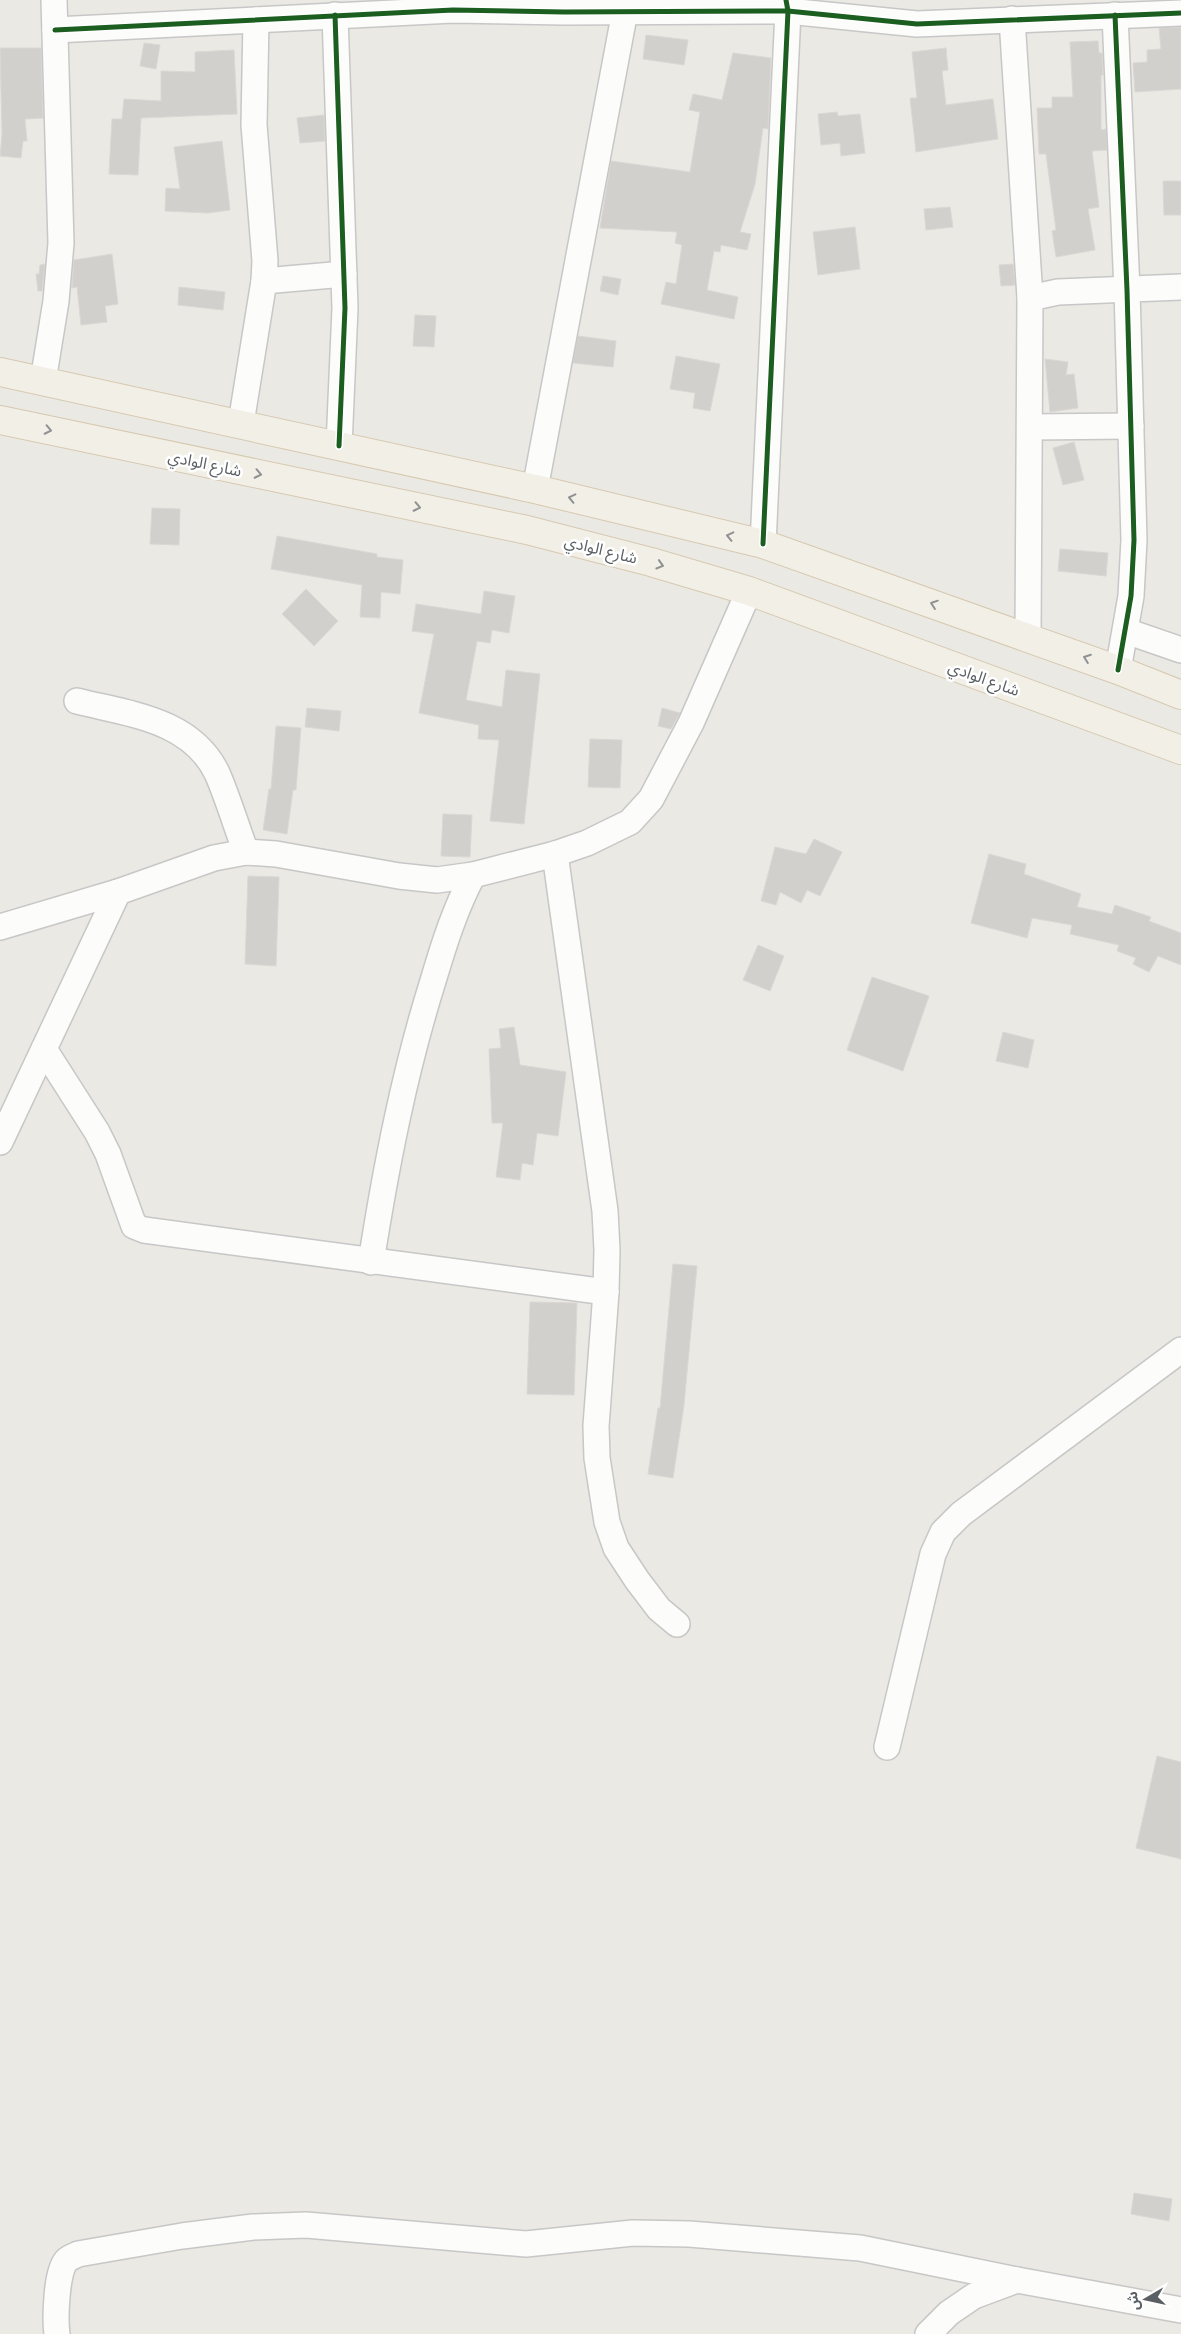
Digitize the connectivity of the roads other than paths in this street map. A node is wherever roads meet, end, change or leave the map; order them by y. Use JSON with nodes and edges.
{"nodes":[{"id":1,"x":54,"y":0,"type":"edge"},
{"id":2,"x":563,"y":6,"type":"edge"},
{"id":3,"x":787,"y":6,"type":"edge"},
{"id":4,"x":625,"y":11,"type":"junction"},
{"id":5,"x":1181,"y":13,"type":"edge"},
{"id":6,"x":1114,"y":15,"type":"junction"},
{"id":7,"x":335,"y":16,"type":"junction"},
{"id":8,"x":1012,"y":19,"type":"junction"},
{"id":9,"x":256,"y":20,"type":"junction"},
{"id":10,"x":55,"y":30,"type":"junction"},
{"id":11,"x":344,"y":274,"type":"junction"},
{"id":12,"x":264,"y":281,"type":"junction"},
{"id":13,"x":1181,"y":287,"type":"edge"},
{"id":14,"x":1127,"y":290,"type":"junction"},
{"id":15,"x":1030,"y":298,"type":"junction"},
{"id":16,"x":0,"y":372,"type":"edge"},
{"id":17,"x":43,"y":380,"type":"junction"},
{"id":18,"x":0,"y":420,"type":"edge"},
{"id":19,"x":241,"y":423,"type":"junction"},
{"id":20,"x":1131,"y":426,"type":"junction"},
{"id":21,"x":1030,"y":427,"type":"junction"},
{"id":22,"x":338,"y":446,"type":"junction"},
{"id":23,"x":535,"y":489,"type":"junction"},
{"id":24,"x":763,"y":544,"type":"junction"},
{"id":25,"x":749,"y":591,"type":"junction"},
{"id":26,"x":1126,"y":630,"type":"junction"},
{"id":27,"x":1028,"y":637,"type":"junction"},
{"id":28,"x":1181,"y":650,"type":"edge"},
{"id":29,"x":1118,"y":670,"type":"junction"},
{"id":30,"x":1181,"y":695,"type":"edge"},
{"id":31,"x":77,"y":701,"type":"dead end"},
{"id":32,"x":1181,"y":750,"type":"edge"},
{"id":33,"x":246,"y":852,"type":"junction"},
{"id":34,"x":555,"y":854,"type":"junction"},
{"id":35,"x":473,"y":875,"type":"junction"},
{"id":36,"x":118,"y":892,"type":"junction"},
{"id":37,"x":0,"y":927,"type":"edge"},
{"id":38,"x":44,"y":1050,"type":"junction"},
{"id":39,"x":0,"y":1142,"type":"edge"},
{"id":40,"x":371,"y":1262,"type":"junction"},
{"id":41,"x":606,"y":1292,"type":"junction"},
{"id":42,"x":1181,"y":1350,"type":"edge"},
{"id":43,"x":677,"y":1624,"type":"dead end"},
{"id":44,"x":887,"y":1747,"type":"dead end"},
{"id":45,"x":1017,"y":2280,"type":"junction"},
{"id":46,"x":1181,"y":2310,"type":"edge"},
{"id":47,"x":57,"y":2334,"type":"edge"},
{"id":48,"x":928,"y":2334,"type":"edge"}],
"edges":[{"from":1,"to":10,"type":"street"},
{"from":2,"to":4,"type":"street"},
{"from":2,"to":7,"type":"street"},
{"from":3,"to":4,"type":"street"},
{"from":3,"to":8,"type":"street"},
{"from":3,"to":24,"type":"street"},
{"from":4,"to":23,"type":"street"},
{"from":5,"to":6,"type":"street"},
{"from":6,"to":8,"type":"street"},
{"from":6,"to":14,"type":"street"},
{"from":7,"to":9,"type":"street"},
{"from":7,"to":11,"type":"street"},
{"from":8,"to":15,"type":"street"},
{"from":9,"to":10,"type":"street"},
{"from":9,"to":12,"type":"street"},
{"from":10,"to":17,"type":"street"},
{"from":11,"to":12,"type":"street"},
{"from":11,"to":22,"type":"street"},
{"from":12,"to":19,"type":"street"},
{"from":13,"to":14,"type":"street"},
{"from":14,"to":15,"type":"street"},
{"from":14,"to":20,"type":"street"},
{"from":15,"to":21,"type":"street"},
{"from":16,"to":17,"type":"main road"},
{"from":17,"to":19,"type":"main road"},
{"from":18,"to":25,"type":"main road","name":"شارع الوادي","one_way":true},
{"from":19,"to":22,"type":"main road"},
{"from":20,"to":21,"type":"street"},
{"from":20,"to":26,"type":"street"},
{"from":21,"to":27,"type":"street"},
{"from":22,"to":23,"type":"main road"},
{"from":24,"to":23,"type":"main road","one_way":true},
{"from":27,"to":24,"type":"main road","one_way":true},
{"from":25,"to":32,"type":"main road","name":"شارع الوادي"},
{"from":25,"to":34,"type":"street"},
{"from":26,"to":28,"type":"street"},
{"from":26,"to":29,"type":"street"},
{"from":29,"to":27,"type":"main road","one_way":true},
{"from":29,"to":30,"type":"main road"},
{"from":31,"to":33,"type":"street"},
{"from":33,"to":35,"type":"street"},
{"from":33,"to":36,"type":"street"},
{"from":34,"to":35,"type":"street"},
{"from":34,"to":41,"type":"street"},
{"from":35,"to":40,"type":"street"},
{"from":36,"to":37,"type":"street"},
{"from":36,"to":38,"type":"street"},
{"from":38,"to":39,"type":"street"},
{"from":38,"to":40,"type":"street"},
{"from":40,"to":41,"type":"street"},
{"from":41,"to":43,"type":"street"},
{"from":42,"to":44,"type":"street"},
{"from":45,"to":46,"type":"street"},
{"from":45,"to":47,"type":"street"},
{"from":45,"to":48,"type":"street"}]}
